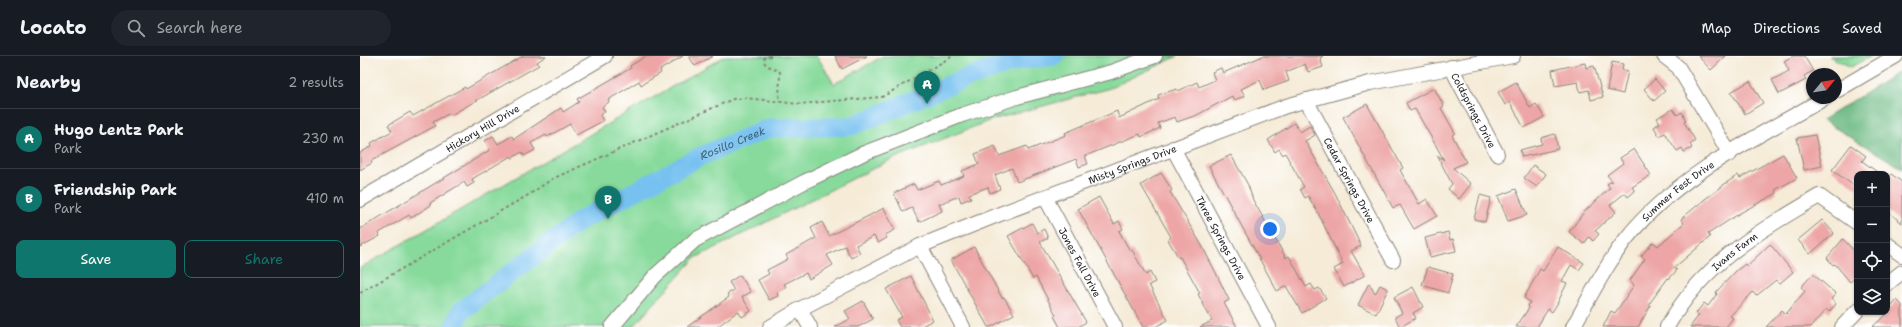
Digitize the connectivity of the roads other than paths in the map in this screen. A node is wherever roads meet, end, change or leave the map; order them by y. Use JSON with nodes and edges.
{"nodes":[{"id":1,"x":605,"y":56,"type":"edge"},
{"id":2,"x":1155,"y":56,"type":"edge"},
{"id":3,"x":1514,"y":56,"type":"edge"},
{"id":4,"x":1664,"y":56,"type":"edge"},
{"id":5,"x":1896,"y":56,"type":"edge"},
{"id":6,"x":1451,"y":67,"type":"junction"},
{"id":7,"x":1842,"y":88,"type":"edge"},
{"id":8,"x":1306,"y":100,"type":"junction"},
{"id":9,"x":1815,"y":104,"type":"edge"},
{"id":10,"x":1173,"y":148,"type":"junction"},
{"id":11,"x":1498,"y":154,"type":"dead end"},
{"id":12,"x":1730,"y":154,"type":"junction"},
{"id":13,"x":1045,"y":197,"type":"junction"},
{"id":14,"x":360,"y":200,"type":"edge"},
{"id":15,"x":1854,"y":221,"type":"edge"},
{"id":16,"x":920,"y":246,"type":"junction"},
{"id":17,"x":1890,"y":246,"type":"edge"},
{"id":18,"x":1902,"y":255,"type":"edge"},
{"id":19,"x":1393,"y":260,"type":"dead end"},
{"id":20,"x":1902,"y":272,"type":"edge"},
{"id":21,"x":1890,"y":282,"type":"edge"},
{"id":22,"x":800,"y":308,"type":"junction"},
{"id":23,"x":1854,"y":314,"type":"edge"},
{"id":24,"x":612,"y":327,"type":"edge"},
{"id":25,"x":770,"y":327,"type":"edge"},
{"id":26,"x":810,"y":327,"type":"edge"},
{"id":27,"x":963,"y":327,"type":"edge"},
{"id":28,"x":1115,"y":327,"type":"edge"},
{"id":29,"x":1269,"y":327,"type":"edge"},
{"id":30,"x":1573,"y":327,"type":"edge"},
{"id":31,"x":1667,"y":327,"type":"edge"},
{"id":32,"x":1842,"y":327,"type":"edge"}],
"edges":[{"from":1,"to":14,"type":"street","name":"Hickory Hill Drive"},
{"from":2,"to":24,"type":"street"},
{"from":3,"to":6,"type":"street","name":"Misty Springs Drive"},
{"from":4,"to":12,"type":"street"},
{"from":5,"to":7,"type":"street"},
{"from":6,"to":8,"type":"street","name":"Misty Springs Drive"},
{"from":6,"to":11,"type":"street","name":"Coldsprings Drive"},
{"from":8,"to":10,"type":"street","name":"Misty Springs Drive"},
{"from":8,"to":19,"type":"street","name":"Cedar Springs Drive"},
{"from":9,"to":12,"type":"street","name":"Summer Fest Drive"},
{"from":10,"to":13,"type":"street","name":"Misty Springs Drive"},
{"from":10,"to":29,"type":"street","name":"Three Springs Drive"},
{"from":12,"to":30,"type":"street","name":"Summer Fest Drive"},
{"from":13,"to":16,"type":"street","name":"Misty Springs Drive"},
{"from":13,"to":28,"type":"street","name":"Jones Fall Drive"},
{"from":15,"to":31,"type":"street","name":"Ivans Farm"},
{"from":16,"to":22,"type":"street","name":"Misty Springs Drive"},
{"from":16,"to":27,"type":"street"},
{"from":17,"to":18,"type":"street"},
{"from":20,"to":21,"type":"street"},
{"from":22,"to":25,"type":"street","name":"Misty Springs Drive"},
{"from":22,"to":26,"type":"street"},
{"from":23,"to":32,"type":"street"}]}
